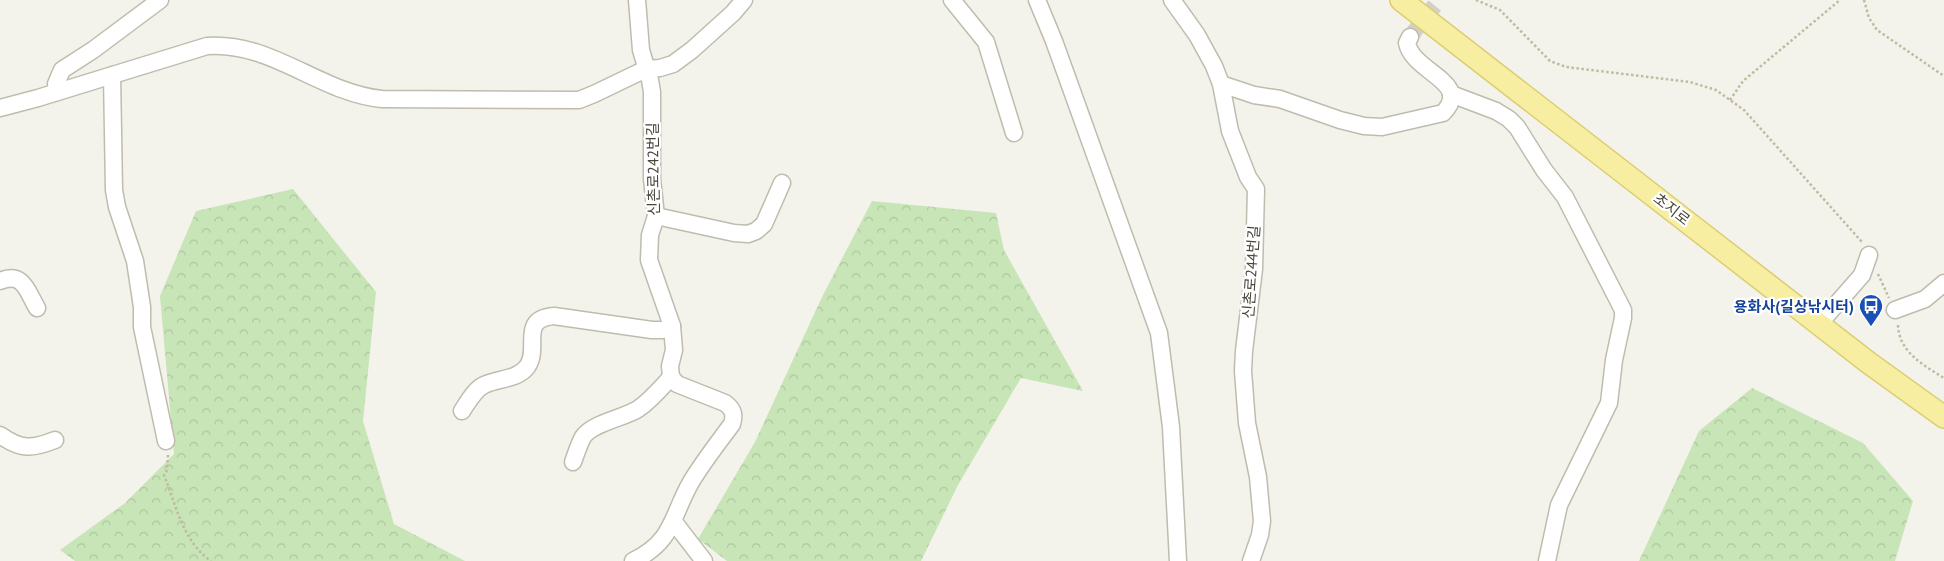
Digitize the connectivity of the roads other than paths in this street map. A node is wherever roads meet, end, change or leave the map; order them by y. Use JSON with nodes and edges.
{"nodes":[{"id":1,"x":160,"y":0,"type":"edge"},
{"id":2,"x":637,"y":0,"type":"edge"},
{"id":3,"x":744,"y":0,"type":"edge"},
{"id":4,"x":952,"y":0,"type":"edge"},
{"id":5,"x":1037,"y":0,"type":"edge"},
{"id":6,"x":1172,"y":0,"type":"edge"},
{"id":7,"x":1401,"y":0,"type":"edge"},
{"id":8,"x":1410,"y":37,"type":"dead end"},
{"id":9,"x":646,"y":69,"type":"junction"},
{"id":10,"x":112,"y":75,"type":"junction"},
{"id":11,"x":1221,"y":84,"type":"junction"},
{"id":12,"x":57,"y":92,"type":"junction"},
{"id":13,"x":1451,"y":94,"type":"junction"},
{"id":14,"x":0,"y":108,"type":"edge"},
{"id":15,"x":1014,"y":134,"type":"dead end"},
{"id":16,"x":782,"y":183,"type":"dead end"},
{"id":17,"x":656,"y":216,"type":"junction"},
{"id":18,"x":1869,"y":255,"type":"road end"},
{"id":19,"x":0,"y":280,"type":"edge"},
{"id":20,"x":1944,"y":283,"type":"edge"},
{"id":21,"x":37,"y":308,"type":"dead end"},
{"id":22,"x":1895,"y":310,"type":"road end"},
{"id":23,"x":1819,"y":324,"type":"junction"},
{"id":24,"x":672,"y":326,"type":"junction"},
{"id":25,"x":671,"y":377,"type":"junction"},
{"id":26,"x":462,"y":411,"type":"dead end"},
{"id":27,"x":1944,"y":417,"type":"edge"},
{"id":28,"x":0,"y":435,"type":"edge"},
{"id":29,"x":55,"y":440,"type":"dead end"},
{"id":30,"x":166,"y":441,"type":"road end"},
{"id":31,"x":573,"y":462,"type":"dead end"},
{"id":32,"x":674,"y":522,"type":"junction"},
{"id":33,"x":633,"y":561,"type":"edge"},
{"id":34,"x":704,"y":561,"type":"edge"},
{"id":35,"x":1178,"y":561,"type":"edge"},
{"id":36,"x":1251,"y":561,"type":"edge"},
{"id":37,"x":1547,"y":561,"type":"edge"}],
"edges":[{"from":1,"to":12,"type":"street"},
{"from":2,"to":9,"type":"street","name":"신촌로242번길"},
{"from":3,"to":9,"type":"street"},
{"from":4,"to":15,"type":"street"},
{"from":5,"to":35,"type":"street"},
{"from":6,"to":11,"type":"street","name":"신촌로244번길"},
{"from":7,"to":23,"type":"main road","name":"초지로"},
{"from":8,"to":13,"type":"street"},
{"from":9,"to":10,"type":"street"},
{"from":9,"to":17,"type":"street","name":"신촌로242번길"},
{"from":10,"to":12,"type":"street"},
{"from":10,"to":30,"type":"street"},
{"from":11,"to":13,"type":"street"},
{"from":11,"to":36,"type":"street","name":"신촌로244번길"},
{"from":12,"to":14,"type":"street"},
{"from":13,"to":37,"type":"street"},
{"from":16,"to":17,"type":"street"},
{"from":17,"to":24,"type":"street","name":"신촌로242번길"},
{"from":18,"to":23,"type":"street"},
{"from":19,"to":21,"type":"street"},
{"from":20,"to":22,"type":"street"},
{"from":23,"to":27,"type":"main road","name":"초지로"},
{"from":24,"to":25,"type":"street","name":"신촌로242번길"},
{"from":24,"to":26,"type":"street"},
{"from":25,"to":31,"type":"street"},
{"from":25,"to":32,"type":"street"},
{"from":28,"to":29,"type":"street"},
{"from":32,"to":33,"type":"street"},
{"from":32,"to":34,"type":"street"}]}
